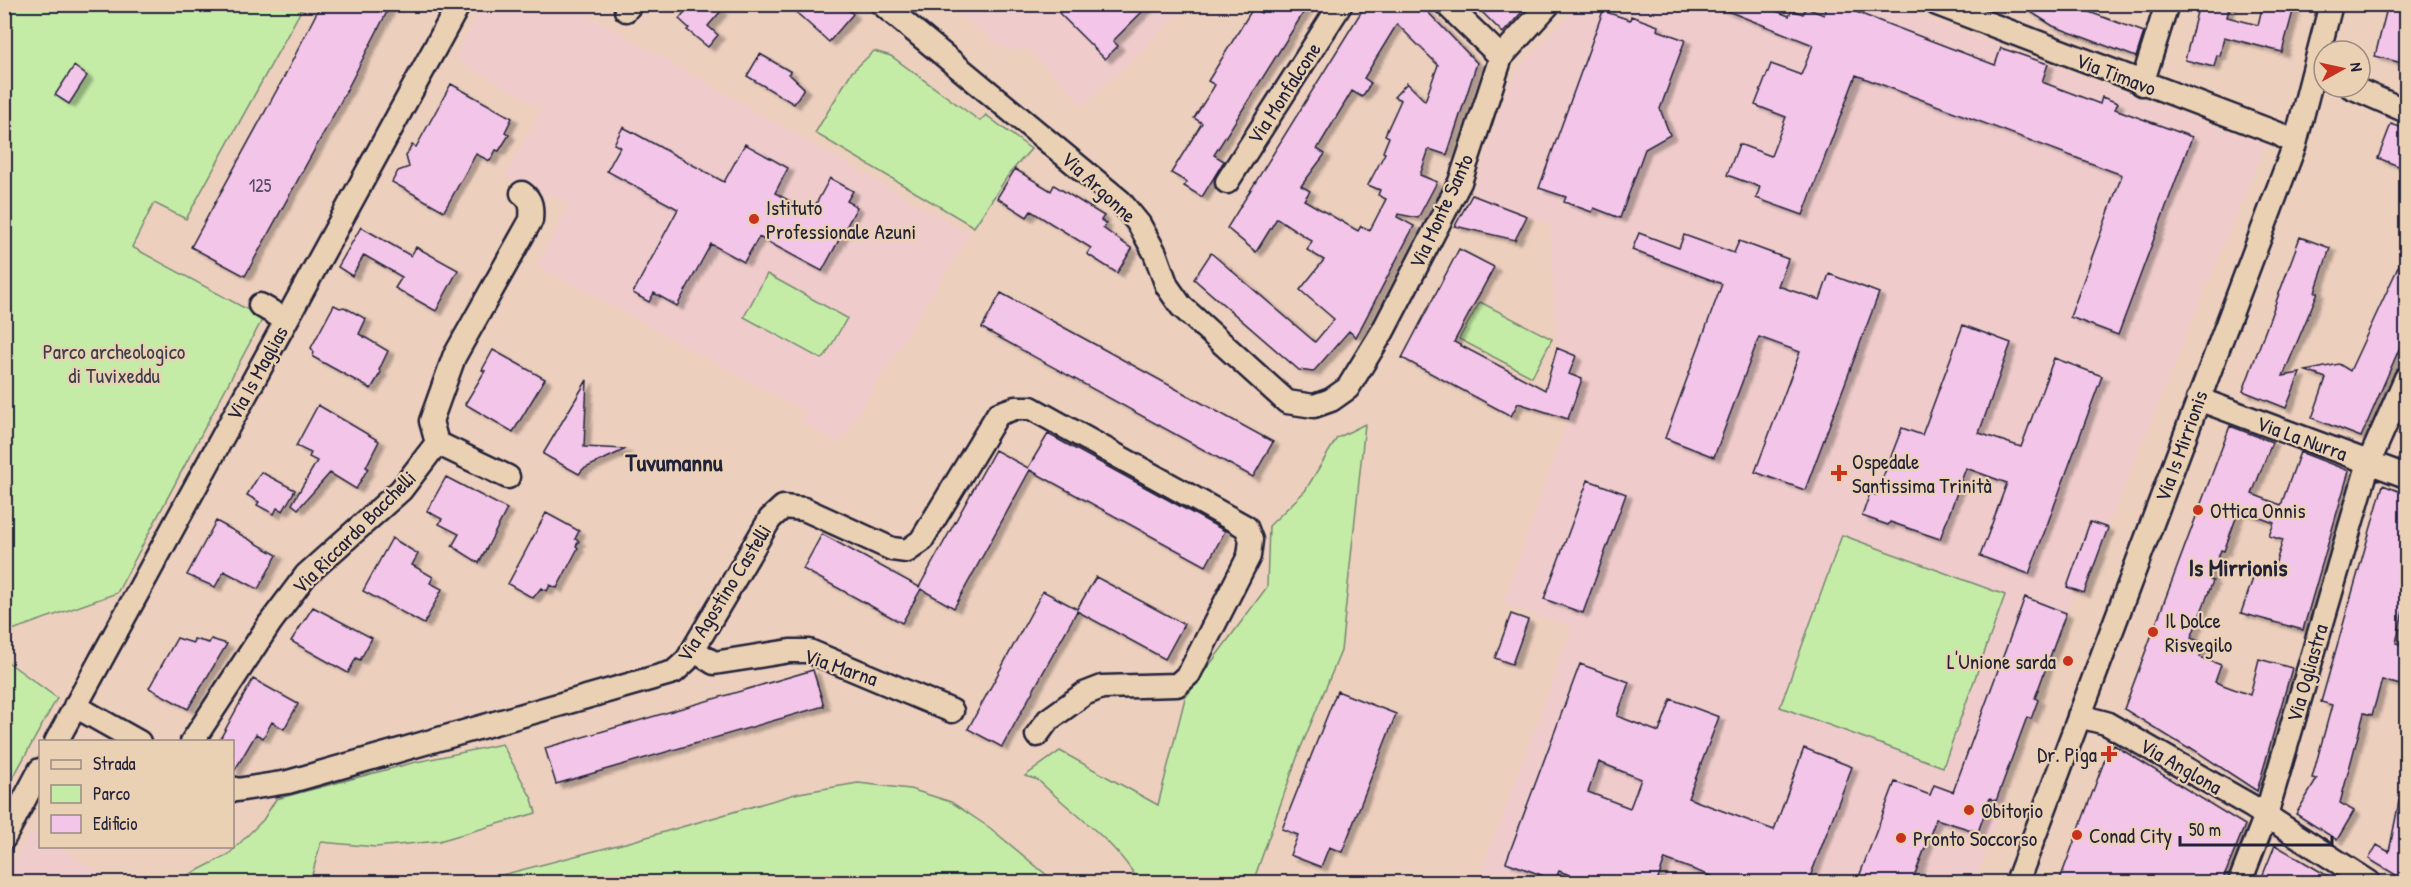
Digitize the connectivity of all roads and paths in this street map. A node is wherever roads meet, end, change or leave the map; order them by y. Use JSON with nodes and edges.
{"nodes":[{"id":1,"x":459,"y":4,"type":"edge"},
{"id":2,"x":882,"y":4,"type":"edge"},
{"id":3,"x":1341,"y":4,"type":"edge"},
{"id":4,"x":1446,"y":4,"type":"edge"},
{"id":5,"x":1549,"y":4,"type":"edge"},
{"id":6,"x":1937,"y":4,"type":"edge"},
{"id":7,"x":2167,"y":4,"type":"edge"},
{"id":8,"x":2331,"y":4,"type":"edge"},
{"id":9,"x":2325,"y":39,"type":"edge"},
{"id":10,"x":1501,"y":57,"type":"junction"},
{"id":11,"x":2142,"y":84,"type":"junction"},
{"id":12,"x":2312,"y":94,"type":"edge"},
{"id":13,"x":2372,"y":96,"type":"edge"},
{"id":14,"x":2406,"y":111,"type":"edge"},
{"id":15,"x":2295,"y":144,"type":"junction"},
{"id":16,"x":1227,"y":182,"type":"dead end"},
{"id":17,"x":522,"y":193,"type":"dead end"},
{"id":18,"x":260,"y":305,"type":"dead end"},
{"id":19,"x":286,"y":320,"type":"junction"},
{"id":20,"x":2406,"y":378,"type":"edge"},
{"id":21,"x":1348,"y":388,"type":"joint"},
{"id":22,"x":2198,"y":399,"type":"junction"},
{"id":23,"x":437,"y":443,"type":"junction"},
{"id":24,"x":2369,"y":462,"type":"junction"},
{"id":25,"x":2406,"y":476,"type":"edge"},
{"id":26,"x":508,"y":477,"type":"dead end"},
{"id":27,"x":693,"y":650,"type":"junction"},
{"id":28,"x":75,"y":706,"type":"junction"},
{"id":29,"x":952,"y":711,"type":"dead end"},
{"id":30,"x":2079,"y":716,"type":"junction"},
{"id":31,"x":1037,"y":735,"type":"dead end"},
{"id":32,"x":57,"y":740,"type":"edge"},
{"id":33,"x":137,"y":740,"type":"edge"},
{"id":34,"x":193,"y":740,"type":"edge"},
{"id":35,"x":39,"y":772,"type":"edge"},
{"id":36,"x":234,"y":789,"type":"edge"},
{"id":37,"x":2266,"y":815,"type":"junction"},
{"id":38,"x":4,"y":838,"type":"edge"},
{"id":39,"x":2017,"y":882,"type":"edge"},
{"id":40,"x":2240,"y":882,"type":"edge"},
{"id":41,"x":2369,"y":882,"type":"edge"}],
"edges":[{"from":1,"to":19,"type":"street","name":"Via Is Maglias"},
{"from":2,"to":21,"type":"street","name":"Via Argonne"},
{"from":3,"to":16,"type":"street","name":"Via Monfalcone"},
{"from":4,"to":10,"type":"street"},
{"from":5,"to":10,"type":"street","name":"Via Monte Santo"},
{"from":6,"to":11,"type":"street","name":"Via Timavo"},
{"from":7,"to":11,"type":"street"},
{"from":8,"to":9,"type":"street","name":"Via Is Mirrionis"},
{"from":10,"to":21,"type":"street","name":"Via Monte Santo"},
{"from":11,"to":15,"type":"street","name":"Via Timavo"},
{"from":12,"to":15,"type":"street","name":"Via Is Mirrionis"},
{"from":13,"to":14,"type":"street"},
{"from":15,"to":22,"type":"street","name":"Via Is Mirrionis"},
{"from":17,"to":23,"type":"street"},
{"from":18,"to":19,"type":"street"},
{"from":19,"to":28,"type":"street","name":"Via Is Maglias"},
{"from":20,"to":24,"type":"street","name":"Via Ogliastra"},
{"from":22,"to":24,"type":"street","name":"Via La Nurra"},
{"from":22,"to":30,"type":"street","name":"Via Is Mirrionis"},
{"from":23,"to":26,"type":"street"},
{"from":23,"to":34,"type":"street","name":"Via Riccardo Bacchelli"},
{"from":24,"to":25,"type":"street","name":"Via La Nurra"},
{"from":24,"to":37,"type":"street","name":"Via Ogliastra"},
{"from":27,"to":29,"type":"street","name":"Via Marna"},
{"from":27,"to":31,"type":"street","name":"Via Agostino Castelli"},
{"from":27,"to":36,"type":"street","name":"Via Agostino Castelli"},
{"from":28,"to":32,"type":"street","name":"Via Is Maglias"},
{"from":28,"to":33,"type":"street"},
{"from":30,"to":37,"type":"street","name":"Via Anglona"},
{"from":30,"to":39,"type":"street","name":"Via Is Mirrionis"},
{"from":35,"to":38,"type":"street"},
{"from":37,"to":40,"type":"street","name":"Via Ogliastra"},
{"from":37,"to":41,"type":"street","name":"Via Anglona"}]}
